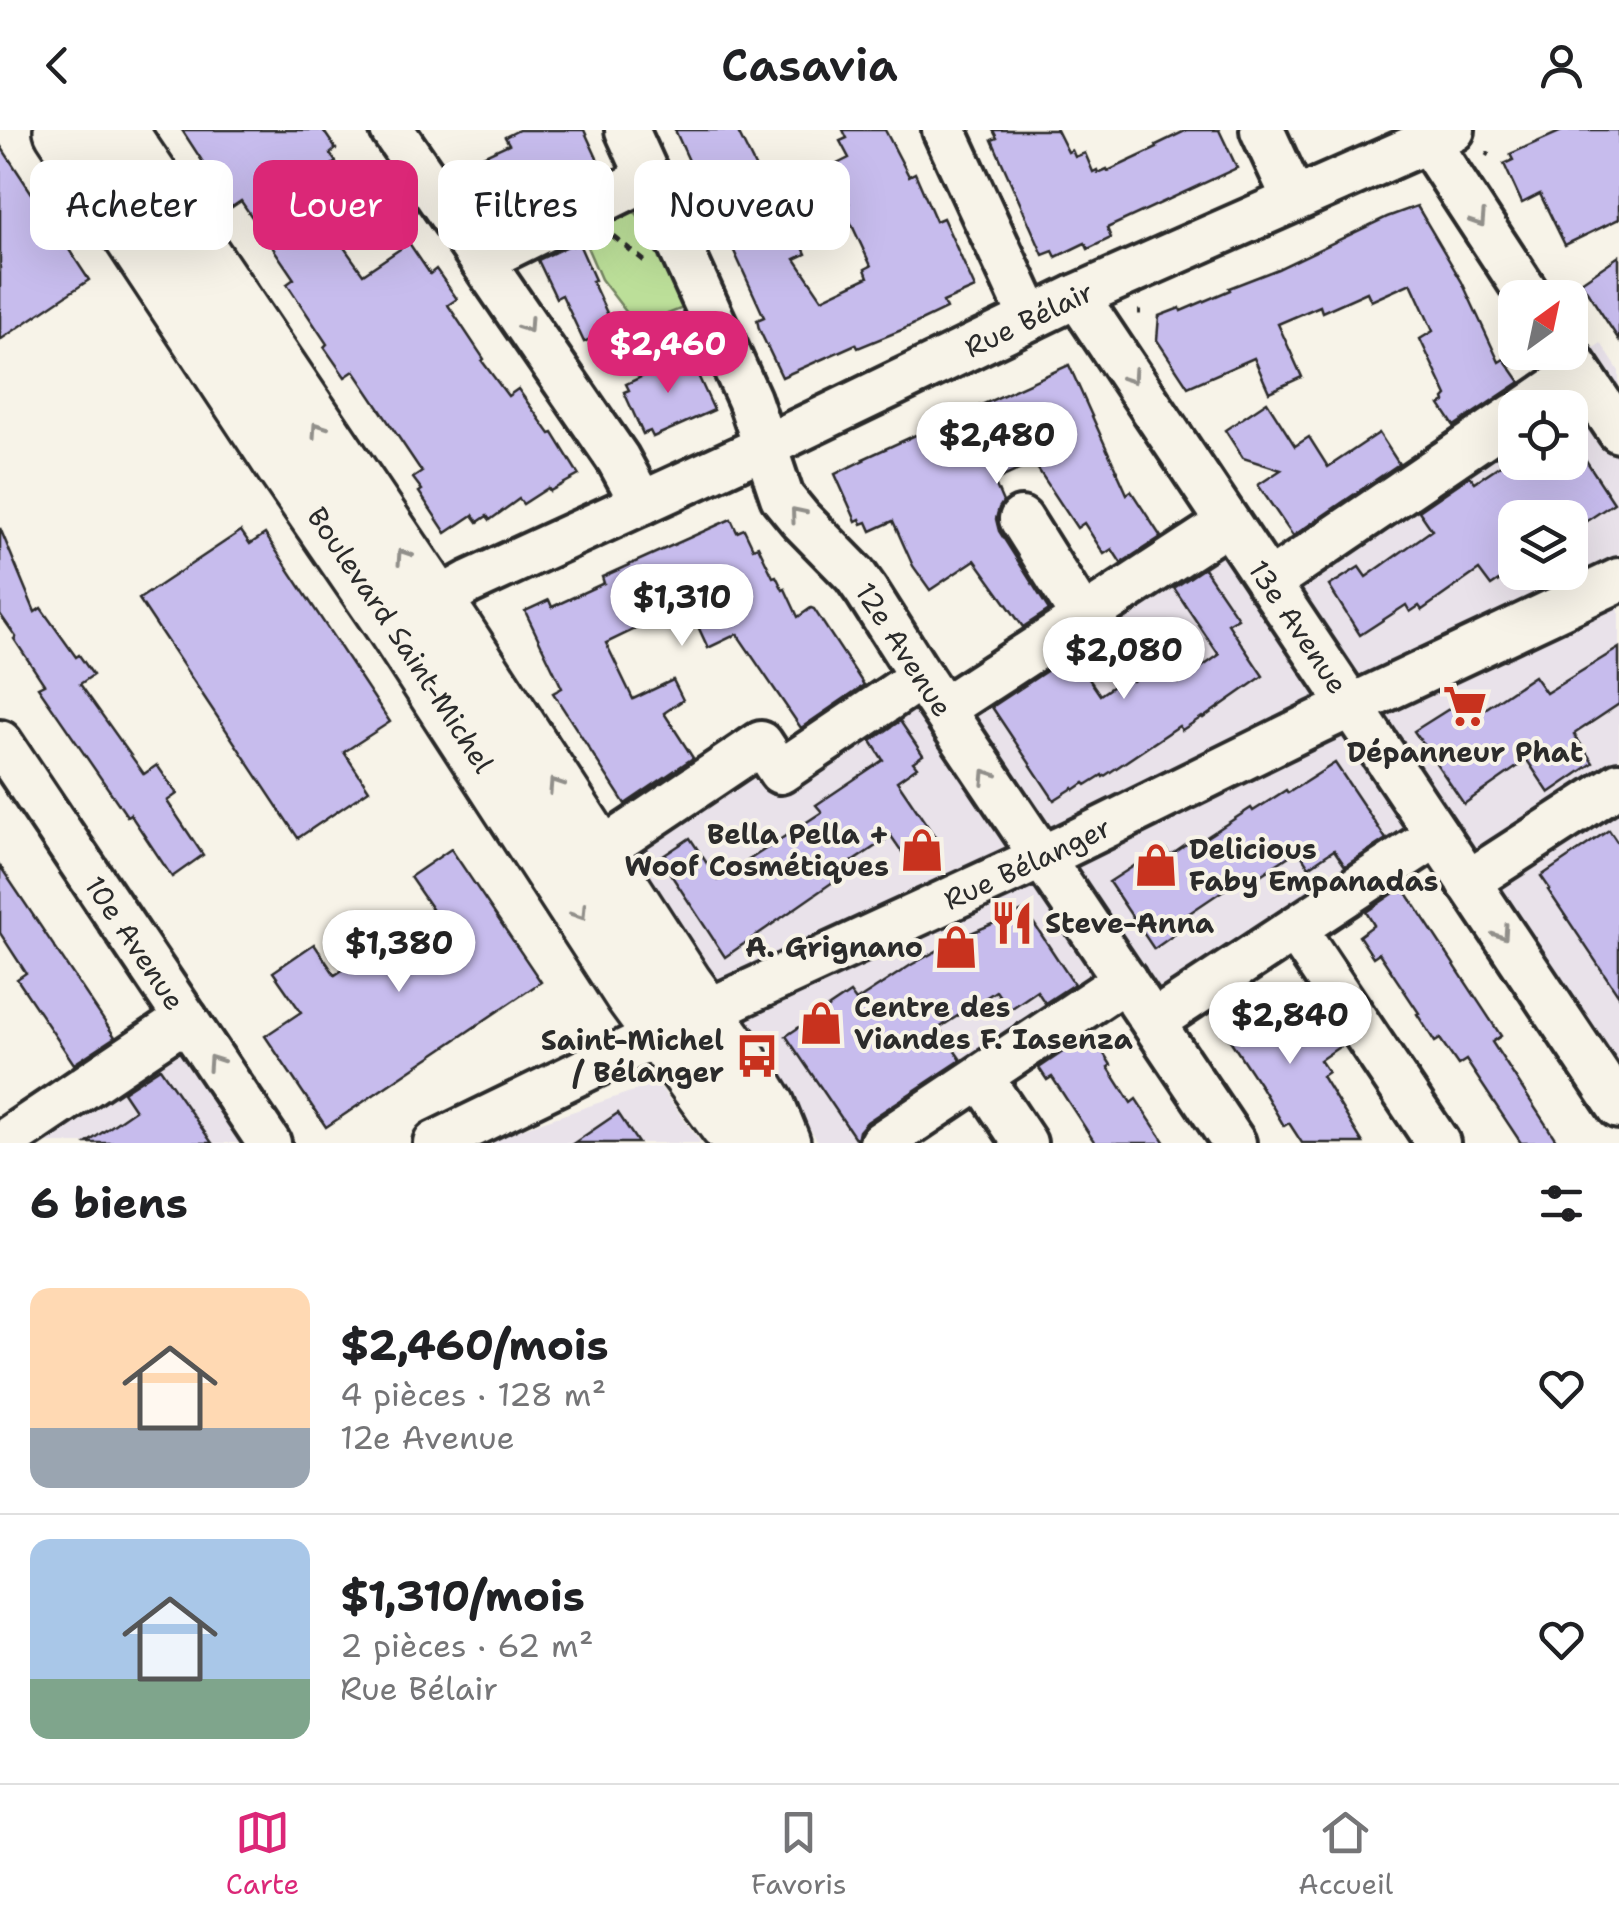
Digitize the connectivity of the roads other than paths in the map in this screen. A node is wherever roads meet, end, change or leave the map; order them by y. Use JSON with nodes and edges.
{"nodes":[{"id":1,"x":62,"y":130,"type":"edge"},
{"id":2,"x":118,"y":130,"type":"edge"},
{"id":3,"x":392,"y":130,"type":"edge"},
{"id":4,"x":627,"y":130,"type":"edge"},
{"id":5,"x":944,"y":130,"type":"edge"},
{"id":6,"x":1262,"y":130,"type":"edge"},
{"id":7,"x":1464,"y":145,"type":"edge"},
{"id":8,"x":641,"y":160,"type":"edge"},
{"id":9,"x":634,"y":186,"type":"edge"},
{"id":10,"x":1294,"y":199,"type":"junction"},
{"id":11,"x":682,"y":250,"type":"edge"},
{"id":12,"x":482,"y":260,"type":"junction"},
{"id":13,"x":1522,"y":280,"type":"edge"},
{"id":14,"x":1077,"y":296,"type":"junction"},
{"id":15,"x":1031,"y":318,"type":"junction"},
{"id":16,"x":1564,"y":370,"type":"edge"},
{"id":17,"x":1577,"y":370,"type":"edge"},
{"id":18,"x":1544,"y":390,"type":"edge"},
{"id":19,"x":1498,"y":427,"type":"edge"},
{"id":20,"x":1619,"y":431,"type":"edge"},
{"id":21,"x":766,"y":446,"type":"junction"},
{"id":22,"x":642,"y":503,"type":"junction"},
{"id":23,"x":1021,"y":519,"type":"dead end"},
{"id":24,"x":1228,"y":523,"type":"junction"},
{"id":25,"x":1619,"y":580,"type":"edge"},
{"id":26,"x":1268,"y":583,"type":"junction"},
{"id":27,"x":413,"y":614,"type":"junction"},
{"id":28,"x":1083,"y":618,"type":"junction"},
{"id":29,"x":932,"y":693,"type":"junction"},
{"id":30,"x":1350,"y":707,"type":"junction"},
{"id":31,"x":0,"y":742,"type":"edge"},
{"id":32,"x":1619,"y":784,"type":"edge"},
{"id":33,"x":1437,"y":835,"type":"junction"},
{"id":34,"x":599,"y":852,"type":"junction"},
{"id":35,"x":1042,"y":856,"type":"junction"},
{"id":36,"x":1468,"y":882,"type":"junction"},
{"id":37,"x":1295,"y":929,"type":"junction"},
{"id":38,"x":1125,"y":980,"type":"junction"},
{"id":39,"x":186,"y":1019,"type":"junction"},
{"id":40,"x":683,"y":1022,"type":"junction"},
{"id":41,"x":1154,"y":1022,"type":"junction"},
{"id":42,"x":981,"y":1077,"type":"junction"},
{"id":43,"x":1619,"y":1108,"type":"edge"},
{"id":44,"x":2,"y":1143,"type":"edge"},
{"id":45,"x":269,"y":1143,"type":"edge"},
{"id":46,"x":435,"y":1143,"type":"edge"},
{"id":47,"x":746,"y":1143,"type":"edge"},
{"id":48,"x":782,"y":1143,"type":"edge"},
{"id":49,"x":881,"y":1143,"type":"edge"},
{"id":50,"x":1025,"y":1143,"type":"edge"},
{"id":51,"x":1234,"y":1143,"type":"edge"},
{"id":52,"x":1438,"y":1143,"type":"edge"}],
"edges":[{"from":1,"to":27,"type":"main road","name":"Boulevard Saint-Michel"},
{"from":27,"to":2,"type":"main road","name":"Boulevard Saint-Michel","one_way":true},
{"from":3,"to":12,"type":"street"},
{"from":4,"to":8,"type":"street","name":"12e Avenue"},
{"from":5,"to":15,"type":"street"},
{"from":6,"to":10,"type":"street"},
{"from":7,"to":10,"type":"street","name":"Rue Bélair"},
{"from":7,"to":13,"type":"street","one_way":true},
{"from":9,"to":12,"type":"street"},
{"from":10,"to":14,"type":"street","name":"Rue Bélair"},
{"from":11,"to":21,"type":"street","name":"12e Avenue"},
{"from":12,"to":22,"type":"street","one_way":true},
{"from":14,"to":15,"type":"street","name":"Rue Bélair"},
{"from":14,"to":24,"type":"street","name":"13e Avenue","one_way":true},
{"from":15,"to":21,"type":"street","name":"Rue Bélair"},
{"from":16,"to":18,"type":"street"},
{"from":17,"to":20,"type":"street"},
{"from":19,"to":26,"type":"street"},
{"from":21,"to":22,"type":"street","name":"Rue Bélair"},
{"from":29,"to":21,"type":"street","name":"12e Avenue","one_way":true},
{"from":22,"to":27,"type":"street","name":"Rue Bélair"},
{"from":23,"to":28,"type":"street"},
{"from":24,"to":26,"type":"street","name":"13e Avenue"},
{"from":24,"to":28,"type":"street"},
{"from":25,"to":30,"type":"street","name":"Rue Bélanger"},
{"from":26,"to":30,"type":"street","name":"13e Avenue"},
{"from":34,"to":27,"type":"main road","name":"Boulevard Saint-Michel","one_way":true},
{"from":27,"to":40,"type":"main road","name":"Boulevard Saint-Michel","one_way":true},
{"from":28,"to":29,"type":"street"},
{"from":29,"to":34,"type":"street"},
{"from":35,"to":29,"type":"street","name":"12e Avenue","one_way":true},
{"from":30,"to":33,"type":"street","name":"13e Avenue"},
{"from":30,"to":35,"type":"street","name":"Rue Bélanger"},
{"from":31,"to":39,"type":"street","name":"10e Avenue"},
{"from":32,"to":36,"type":"street"},
{"from":33,"to":36,"type":"street","name":"13e Avenue"},
{"from":33,"to":37,"type":"street"},
{"from":34,"to":40,"type":"main road","name":"Boulevard Saint-Michel"},
{"from":35,"to":38,"type":"street","name":"12e Avenue"},
{"from":35,"to":40,"type":"street","name":"Rue Bélanger"},
{"from":36,"to":43,"type":"street","name":"13e Avenue","one_way":true},
{"from":37,"to":41,"type":"street"},
{"from":37,"to":52,"type":"street"},
{"from":38,"to":41,"type":"street","name":"12e Avenue"},
{"from":38,"to":42,"type":"street"},
{"from":39,"to":44,"type":"street"},
{"from":45,"to":39,"type":"street","name":"10e Avenue","one_way":true},
{"from":40,"to":46,"type":"street","name":"Rue Bélanger"},
{"from":40,"to":47,"type":"main road","name":"Boulevard Saint-Michel"},
{"from":40,"to":48,"type":"main road","name":"Boulevard Saint-Michel"},
{"from":41,"to":51,"type":"street","name":"12e Avenue"},
{"from":42,"to":49,"type":"street"},
{"from":42,"to":50,"type":"street"}]}
